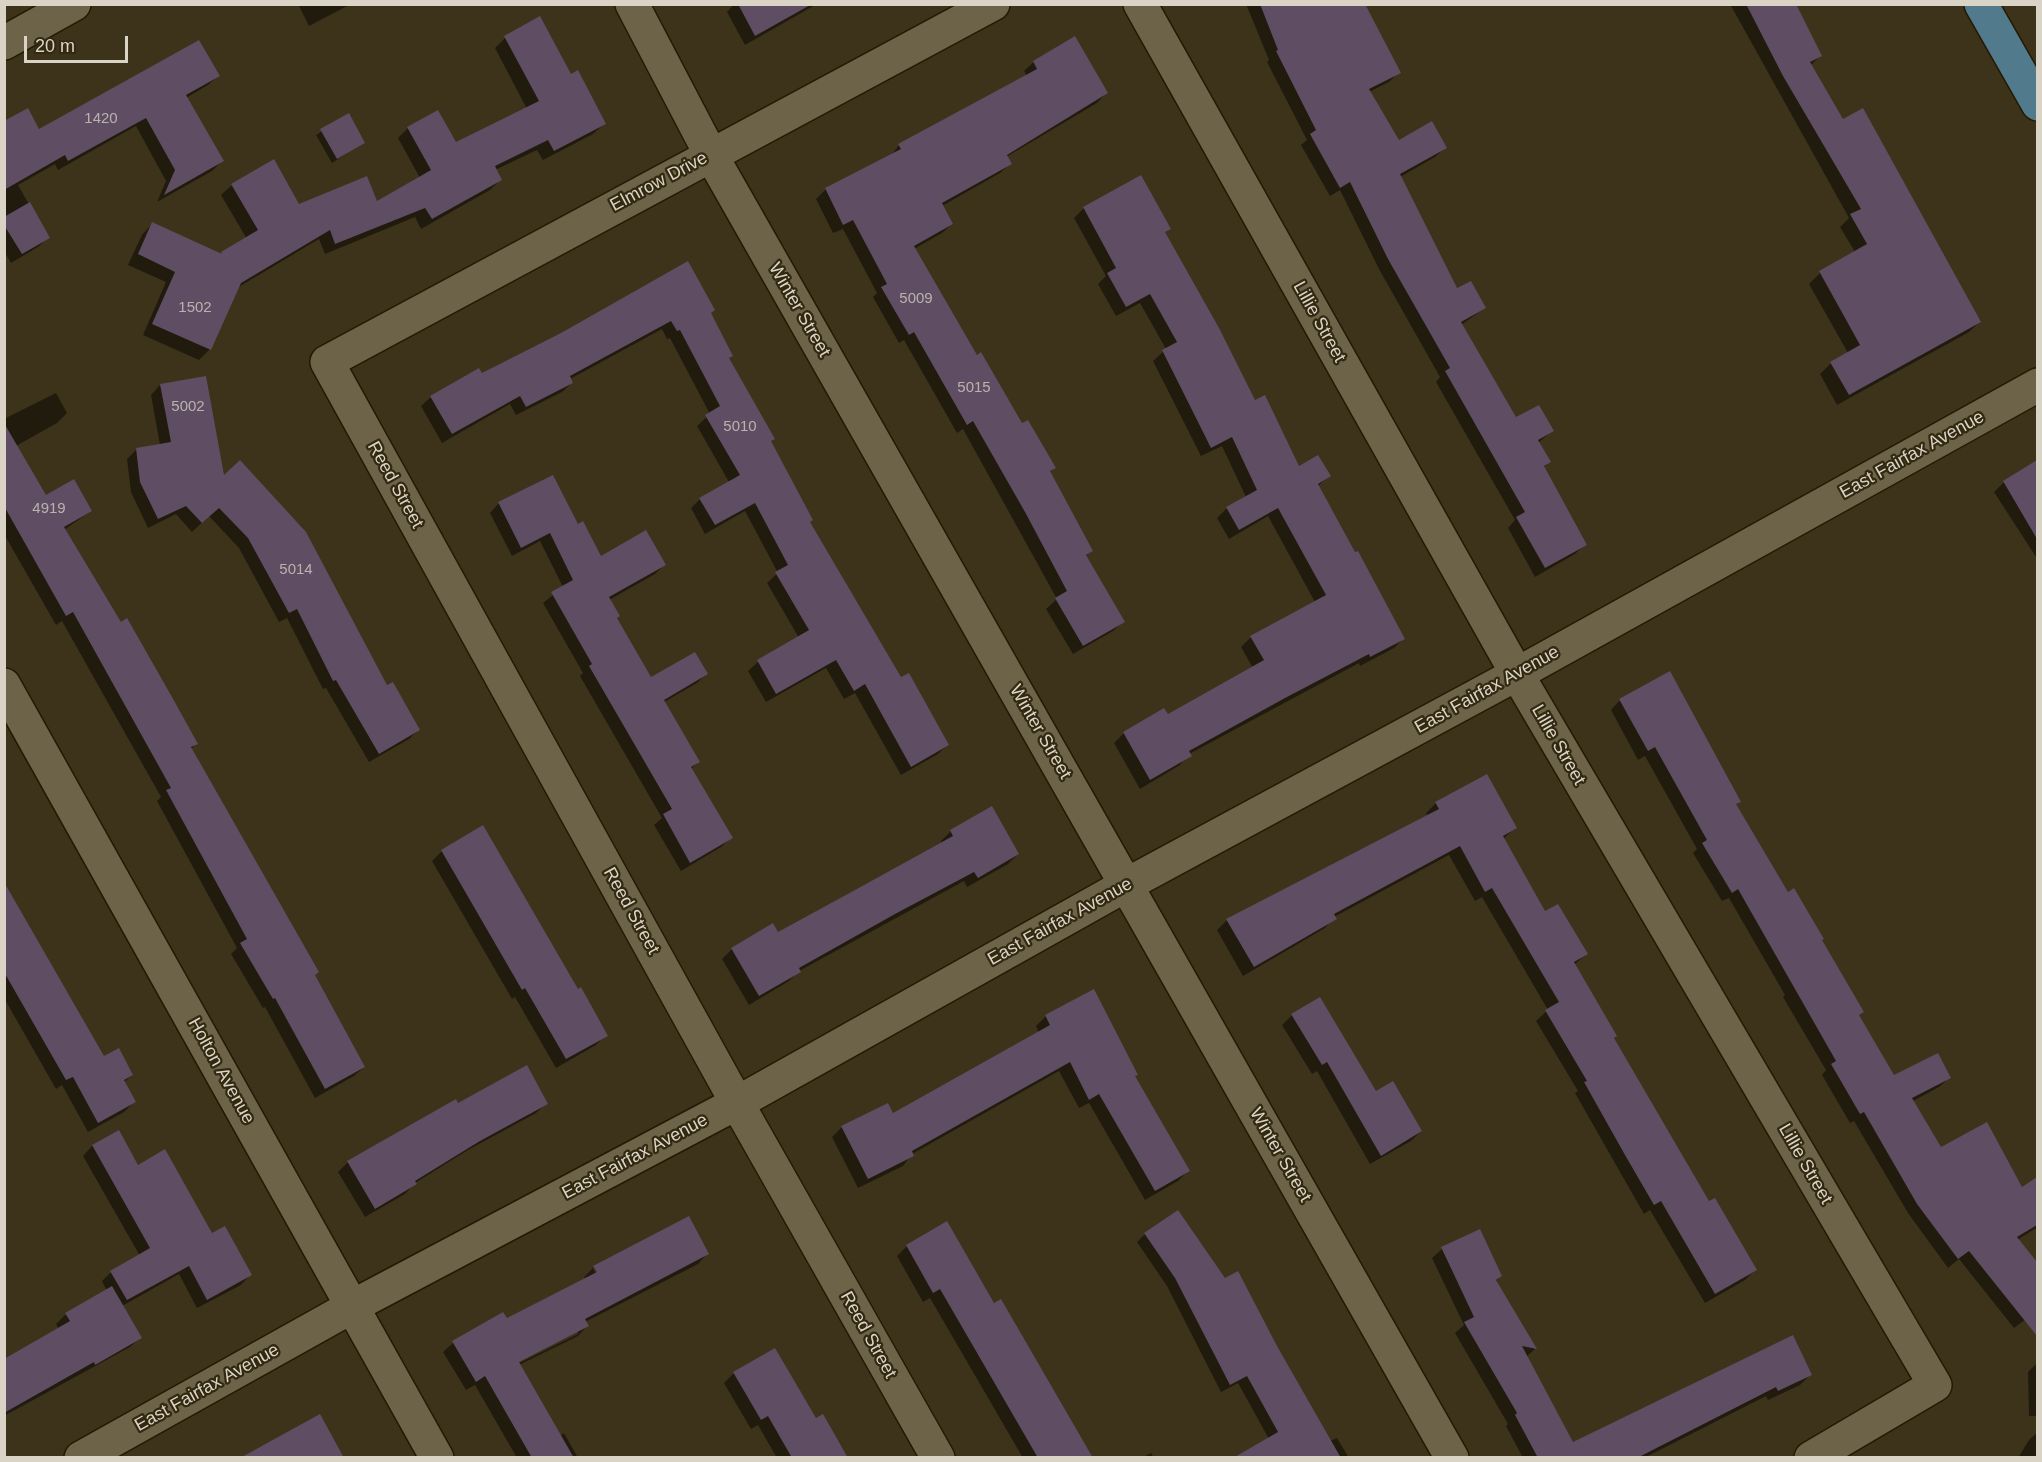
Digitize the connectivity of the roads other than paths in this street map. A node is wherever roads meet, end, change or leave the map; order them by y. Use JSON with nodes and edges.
{"nodes":[{"id":1,"x":74,"y":4,"type":"edge"},
{"id":2,"x":632,"y":4,"type":"edge"},
{"id":3,"x":993,"y":4,"type":"edge"},
{"id":4,"x":1140,"y":4,"type":"edge"},
{"id":5,"x":1981,"y":4,"type":"edge"},
{"id":6,"x":4,"y":43,"type":"edge"},
{"id":7,"x":2037,"y":104,"type":"edge"},
{"id":8,"x":711,"y":155,"type":"junction"},
{"id":9,"x":327,"y":362,"type":"joint"},
{"id":10,"x":2037,"y":385,"type":"edge"},
{"id":11,"x":1516,"y":674,"type":"junction"},
{"id":12,"x":4,"y":685,"type":"edge"},
{"id":13,"x":1126,"y":885,"type":"junction"},
{"id":14,"x":737,"y":1103,"type":"junction"},
{"id":15,"x":353,"y":1306,"type":"junction"},
{"id":16,"x":81,"y":1458,"type":"edge"},
{"id":17,"x":437,"y":1458,"type":"edge"},
{"id":18,"x":938,"y":1458,"type":"edge"},
{"id":19,"x":1452,"y":1458,"type":"edge"},
{"id":20,"x":1811,"y":1458,"type":"edge"}],
"edges":[{"from":1,"to":6,"type":"street"},
{"from":2,"to":8,"type":"street","name":"Winter Street"},
{"from":3,"to":8,"type":"street","name":"Elmrow Drive"},
{"from":4,"to":11,"type":"street","name":"Lillie Street"},
{"from":5,"to":7,"type":"main road"},
{"from":8,"to":9,"type":"street","name":"Elmrow Drive"},
{"from":8,"to":13,"type":"street","name":"Winter Street"},
{"from":9,"to":14,"type":"street","name":"Reed Street"},
{"from":10,"to":11,"type":"street","name":"East Fairfax Avenue"},
{"from":11,"to":13,"type":"street","name":"East Fairfax Avenue"},
{"from":11,"to":20,"type":"street","name":"Lillie Street"},
{"from":12,"to":15,"type":"street","name":"Holton Avenue"},
{"from":13,"to":14,"type":"street","name":"East Fairfax Avenue"},
{"from":13,"to":19,"type":"street","name":"Winter Street"},
{"from":14,"to":15,"type":"street","name":"East Fairfax Avenue"},
{"from":14,"to":18,"type":"street","name":"Reed Street"},
{"from":15,"to":16,"type":"street","name":"East Fairfax Avenue"},
{"from":15,"to":17,"type":"street","name":"Holton Avenue"}]}
